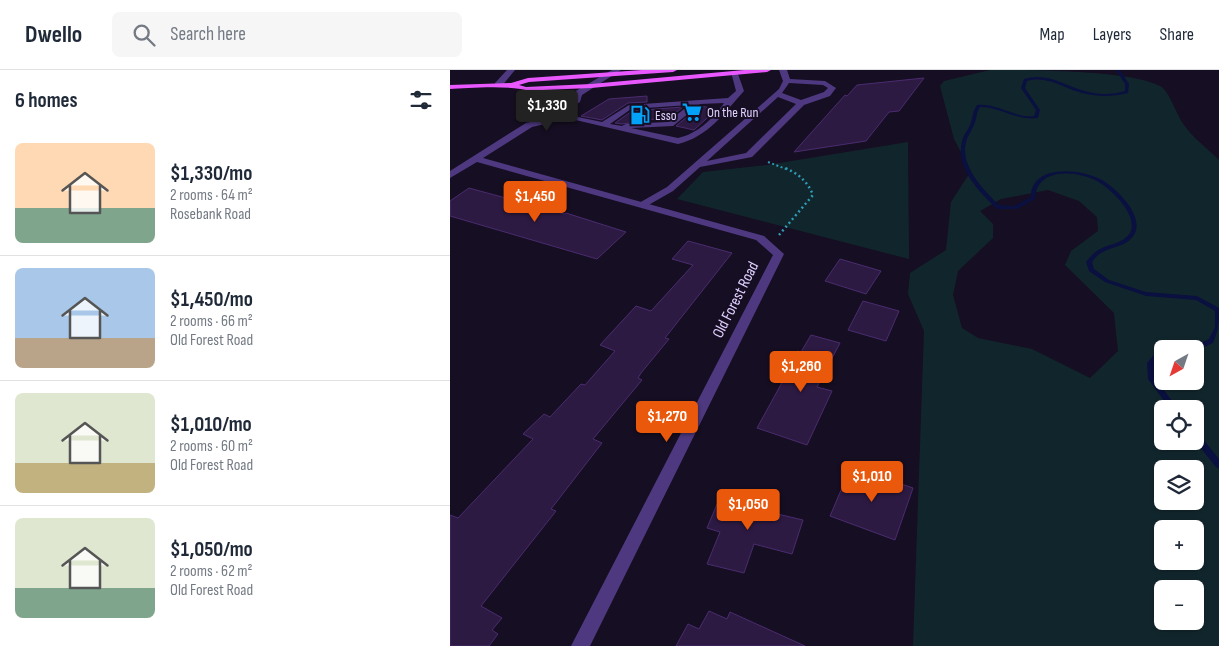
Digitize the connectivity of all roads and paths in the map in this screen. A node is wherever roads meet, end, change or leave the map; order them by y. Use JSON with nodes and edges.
{"nodes":[{"id":1,"x":511,"y":70,"type":"edge"},
{"id":2,"x":617,"y":70,"type":"edge"},
{"id":3,"x":668,"y":70,"type":"edge"},
{"id":4,"x":673,"y":70,"type":"edge"},
{"id":5,"x":767,"y":70,"type":"edge"},
{"id":6,"x":784,"y":70,"type":"edge"},
{"id":7,"x":734,"y":74,"type":"junction"},
{"id":8,"x":607,"y":76,"type":"junction"},
{"id":9,"x":787,"y":81,"type":"junction"},
{"id":10,"x":498,"y":85,"type":"junction"},
{"id":11,"x":511,"y":85,"type":"junction"},
{"id":12,"x":591,"y":86,"type":"junction"},
{"id":13,"x":450,"y":87,"type":"edge"},
{"id":14,"x":532,"y":88,"type":"junction"},
{"id":15,"x":579,"y":94,"type":"junction"},
{"id":16,"x":777,"y":94,"type":"junction"},
{"id":17,"x":730,"y":100,"type":"junction"},
{"id":18,"x":698,"y":102,"type":"junction"},
{"id":19,"x":801,"y":103,"type":"junction"},
{"id":20,"x":542,"y":113,"type":"junction"},
{"id":21,"x":554,"y":114,"type":"junction"},
{"id":22,"x":529,"y":125,"type":"junction"},
{"id":23,"x":603,"y":125,"type":"junction"},
{"id":24,"x":625,"y":127,"type":"junction"},
{"id":25,"x":477,"y":159,"type":"junction"},
{"id":26,"x":768,"y":162,"type":"dead end"},
{"id":27,"x":697,"y":165,"type":"junction"},
{"id":28,"x":450,"y":175,"type":"edge"},
{"id":29,"x":642,"y":205,"type":"junction"},
{"id":30,"x":779,"y":254,"type":"junction"},
{"id":31,"x":580,"y":646,"type":"edge"}],
"edges":[{"from":1,"to":10,"type":"street"},
{"from":2,"to":8,"type":"street"},
{"from":3,"to":4,"type":"main road"},
{"from":3,"to":8,"type":"main road"},
{"from":5,"to":7,"type":"main road"},
{"from":6,"to":9,"type":"street"},
{"from":7,"to":12,"type":"main road"},
{"from":7,"to":17,"type":"street"},
{"from":8,"to":11,"type":"main road"},
{"from":8,"to":12,"type":"street"},
{"from":9,"to":16,"type":"street"},
{"from":9,"to":19,"type":"street"},
{"from":10,"to":11,"type":"main road"},
{"from":10,"to":13,"type":"main road"},
{"from":11,"to":14,"type":"main road"},
{"from":12,"to":14,"type":"main road"},
{"from":12,"to":15,"type":"street"},
{"from":14,"to":20,"type":"main road"},
{"from":15,"to":20,"type":"street"},
{"from":15,"to":21,"type":"street"},
{"from":16,"to":19,"type":"street"},
{"from":16,"to":27,"type":"street"},
{"from":17,"to":18,"type":"street"},
{"from":17,"to":24,"type":"street"},
{"from":18,"to":23,"type":"street"},
{"from":18,"to":24,"type":"street"},
{"from":19,"to":27,"type":"street"},
{"from":20,"to":22,"type":"street"},
{"from":21,"to":22,"type":"street"},
{"from":21,"to":23,"type":"street"},
{"from":22,"to":25,"type":"street"},
{"from":23,"to":24,"type":"street"},
{"from":25,"to":28,"type":"street"},
{"from":25,"to":29,"type":"street","name":"Old Forest Road"},
{"from":26,"to":30,"type":"path"},
{"from":27,"to":29,"type":"street"},
{"from":29,"to":30,"type":"street","name":"Old Forest Road"},
{"from":30,"to":31,"type":"street","name":"Old Forest Road"}]}
